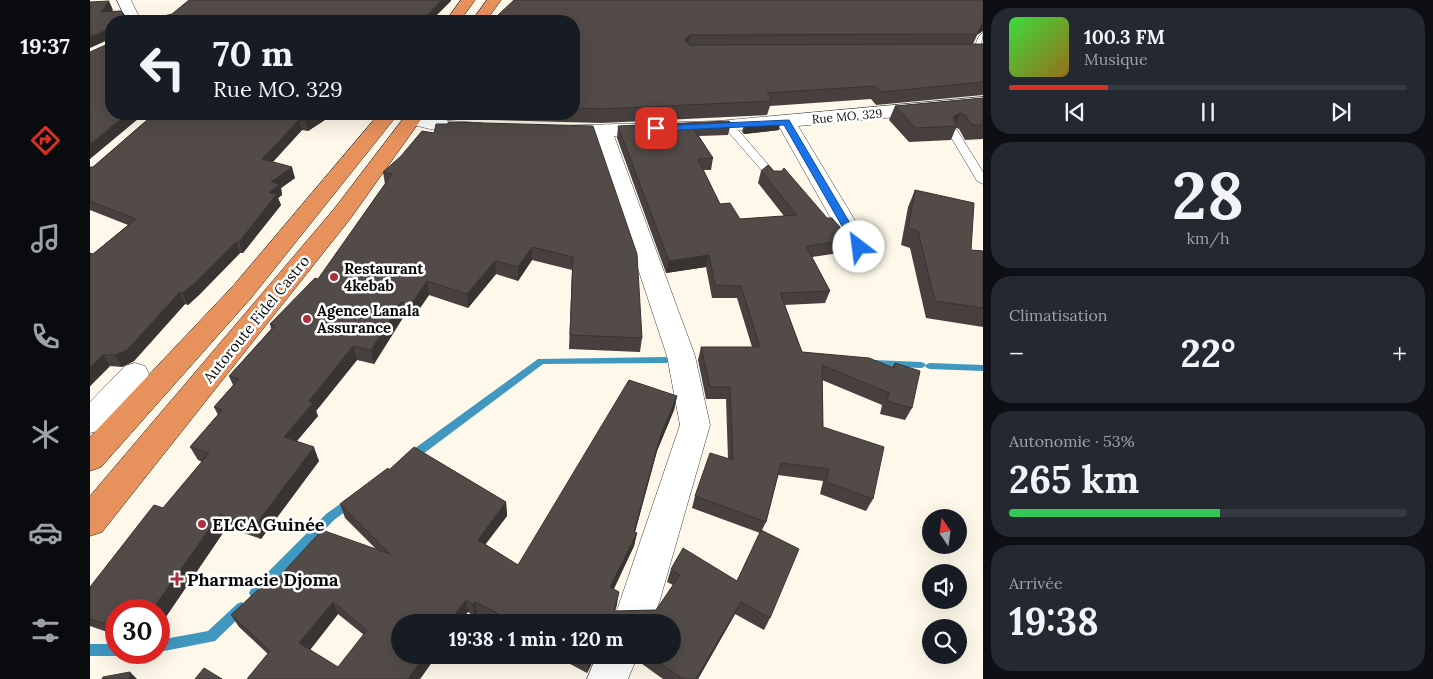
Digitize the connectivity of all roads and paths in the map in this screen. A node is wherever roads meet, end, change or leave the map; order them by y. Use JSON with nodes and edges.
{"nodes":[{"id":1,"x":124,"y":0,"type":"edge"},
{"id":2,"x":468,"y":0,"type":"edge"},
{"id":3,"x":494,"y":0,"type":"edge"},
{"id":4,"x":131,"y":15,"type":"edge"},
{"id":5,"x":457,"y":15,"type":"edge"},
{"id":6,"x":483,"y":15,"type":"edge"},
{"id":7,"x":983,"y":36,"type":"edge"},
{"id":8,"x":975,"y":53,"type":"edge"},
{"id":9,"x":983,"y":103,"type":"edge"},
{"id":10,"x":394,"y":120,"type":"edge"},
{"id":11,"x":395,"y":120,"type":"edge"},
{"id":12,"x":420,"y":120,"type":"edge"},
{"id":13,"x":786,"y":122,"type":"junction"},
{"id":14,"x":728,"y":125,"type":"junction"},
{"id":15,"x":497,"y":128,"type":"edge"},
{"id":16,"x":536,"y":129,"type":"edge"},
{"id":17,"x":602,"y":131,"type":"junction"},
{"id":18,"x":953,"y":132,"type":"edge"},
{"id":19,"x":774,"y":179,"type":"edge"},
{"id":20,"x":983,"y":181,"type":"edge"},
{"id":21,"x":859,"y":247,"type":"dead end"},
{"id":22,"x":135,"y":374,"type":"dead end"},
{"id":23,"x":90,"y":421,"type":"edge"},
{"id":24,"x":90,"y":458,"type":"edge"},
{"id":25,"x":90,"y":521,"type":"edge"},
{"id":26,"x":635,"y":614,"type":"edge"},
{"id":27,"x":614,"y":664,"type":"edge"},
{"id":28,"x":607,"y":679,"type":"edge"}],
"edges":[{"from":1,"to":4,"type":"street"},
{"from":2,"to":5,"type":"highway"},
{"from":3,"to":6,"type":"highway"},
{"from":7,"to":8,"type":"lane"},
{"from":9,"to":13,"type":"street","name":"Rue MO. 329"},
{"from":10,"to":24,"type":"highway","name":"Autoroute Fidel Castro"},
{"from":11,"to":25,"type":"highway","name":"Autoroute Fidel Castro"},
{"from":12,"to":15,"type":"street"},
{"from":13,"to":14,"type":"street","name":"Rue MO. 329"},
{"from":13,"to":21,"type":"street"},
{"from":14,"to":17,"type":"street","name":"Rue MO. 329"},
{"from":14,"to":19,"type":"lane"},
{"from":16,"to":17,"type":"street","name":"Rue MO. 329"},
{"from":17,"to":26,"type":"street"},
{"from":18,"to":20,"type":"lane"},
{"from":22,"to":23,"type":"street"},
{"from":27,"to":28,"type":"street"}]}
